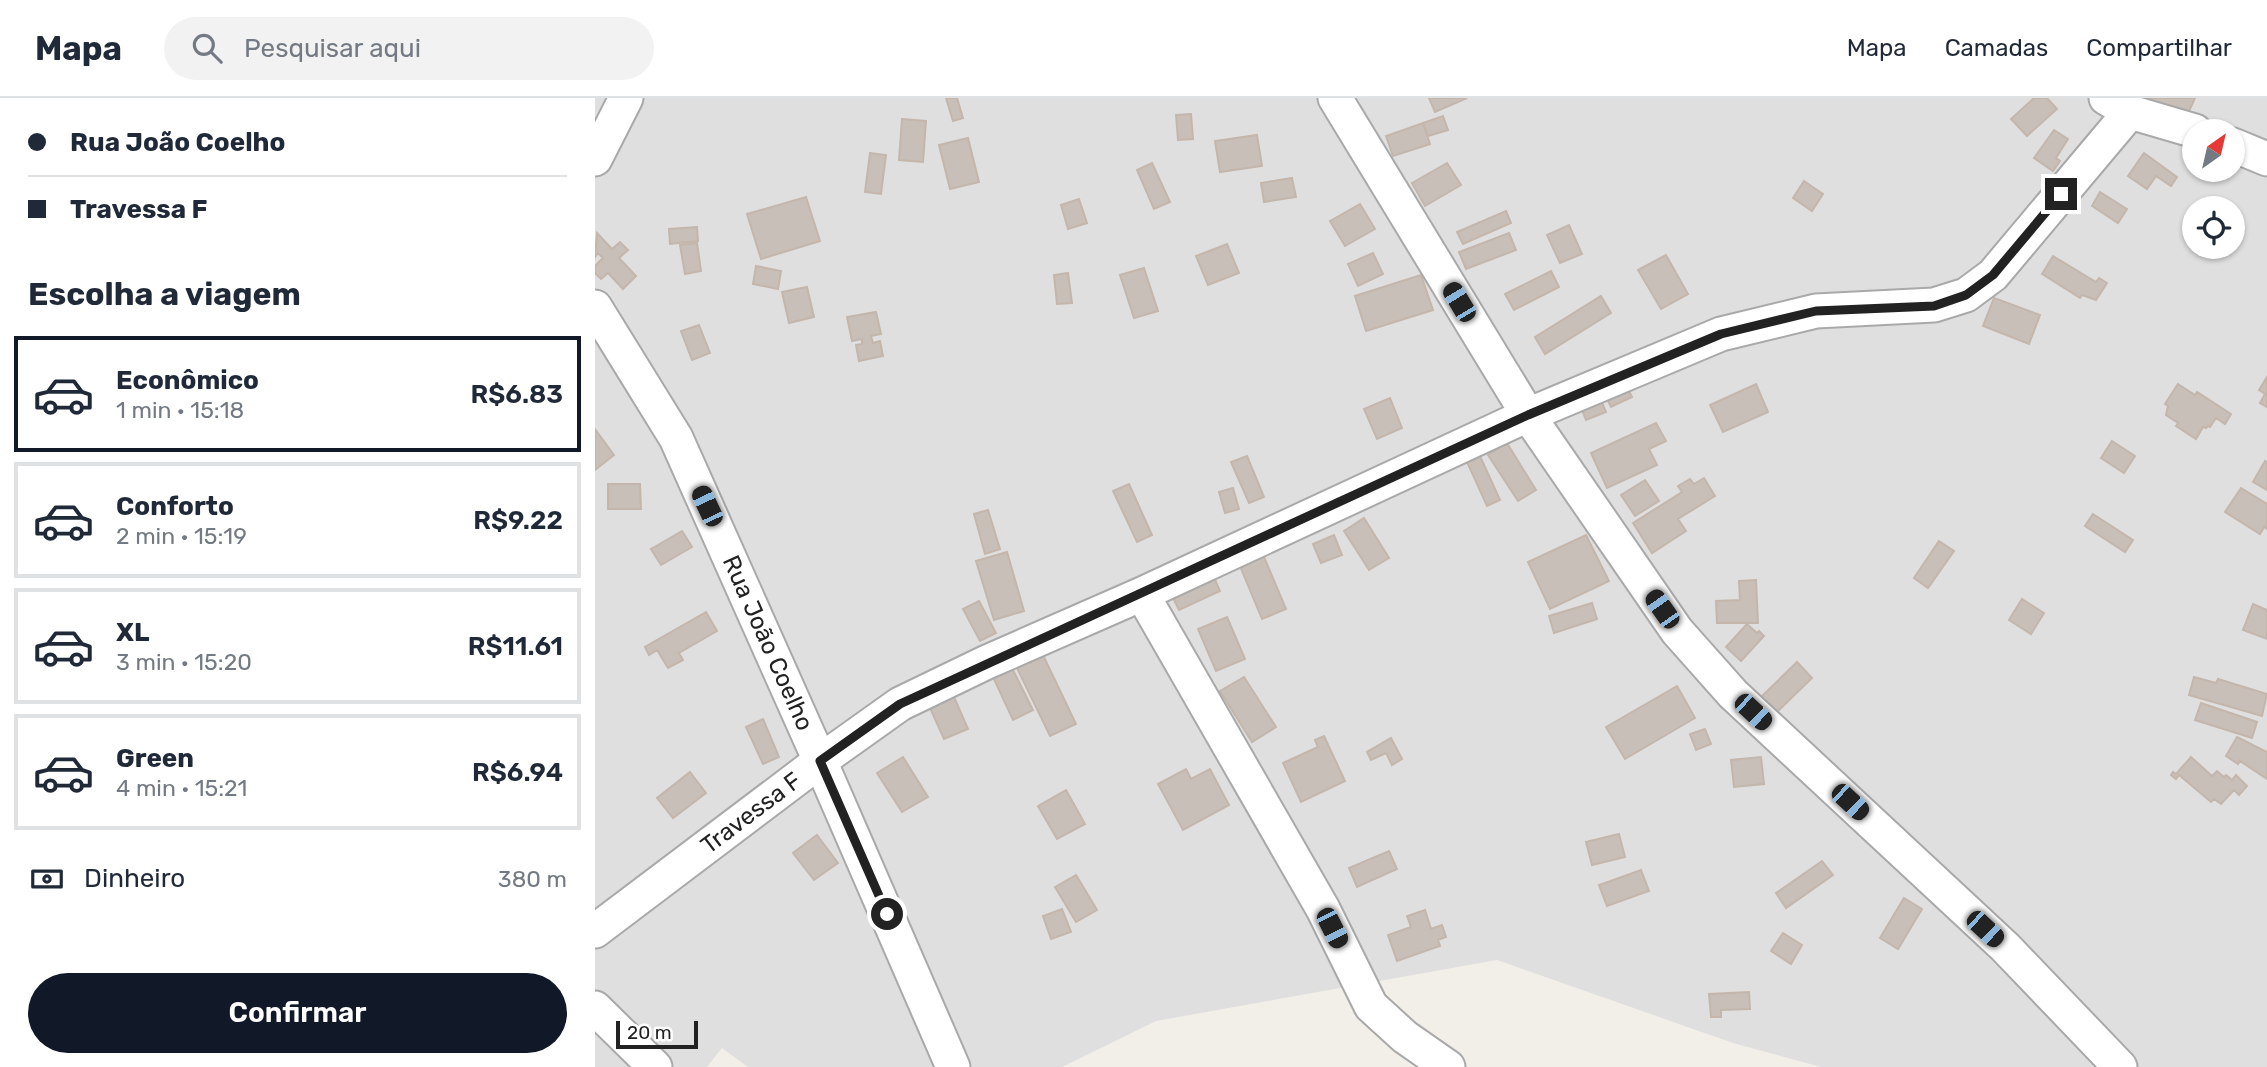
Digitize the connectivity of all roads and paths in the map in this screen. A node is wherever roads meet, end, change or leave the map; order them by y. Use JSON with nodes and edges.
{"nodes":[{"id":1,"x":626,"y":98,"type":"edge"},
{"id":2,"x":1335,"y":98,"type":"edge"},
{"id":3,"x":2118,"y":105,"type":"edge"},
{"id":4,"x":2182,"y":127,"type":"edge"},
{"id":5,"x":2245,"y":150,"type":"edge"},
{"id":6,"x":595,"y":159,"type":"edge"},
{"id":7,"x":2267,"y":159,"type":"edge"},
{"id":8,"x":595,"y":307,"type":"edge"},
{"id":9,"x":1528,"y":415,"type":"junction"},
{"id":10,"x":1142,"y":594,"type":"junction"},
{"id":11,"x":820,"y":761,"type":"junction"},
{"id":12,"x":595,"y":932,"type":"edge"},
{"id":13,"x":595,"y":1008,"type":"edge"},
{"id":14,"x":655,"y":1067,"type":"edge"},
{"id":15,"x":953,"y":1067,"type":"edge"},
{"id":16,"x":1448,"y":1067,"type":"edge"},
{"id":17,"x":2120,"y":1067,"type":"edge"}],
"edges":[{"from":1,"to":6,"type":"street"},
{"from":2,"to":9,"type":"street"},
{"from":3,"to":4,"type":"street"},
{"from":3,"to":9,"type":"street","name":"Travessa F"},
{"from":5,"to":7,"type":"street"},
{"from":8,"to":11,"type":"street","name":"Rua João Coelho"},
{"from":9,"to":10,"type":"street","name":"Travessa F"},
{"from":9,"to":17,"type":"street"},
{"from":10,"to":11,"type":"street","name":"Travessa F"},
{"from":10,"to":16,"type":"street"},
{"from":11,"to":12,"type":"street","name":"Travessa F"},
{"from":11,"to":15,"type":"street","name":"Rua João Coelho"},
{"from":13,"to":14,"type":"street"}]}
